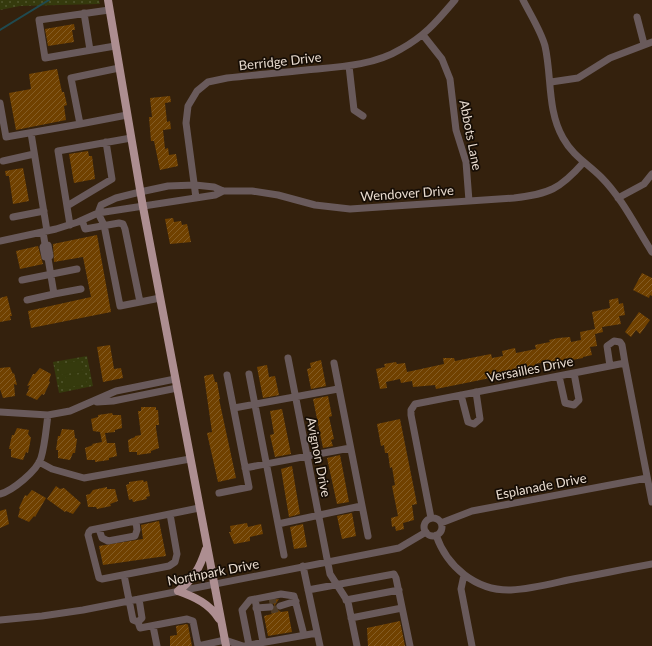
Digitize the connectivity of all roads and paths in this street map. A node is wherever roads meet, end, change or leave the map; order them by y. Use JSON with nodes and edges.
{"nodes":[{"id":1,"x":108,"y":0,"type":"edge"},
{"id":2,"x":455,"y":0,"type":"edge"},
{"id":3,"x":523,"y":0,"type":"edge"},
{"id":4,"x":110,"y":10,"type":"junction"},
{"id":5,"x":84,"y":13,"type":"junction"},
{"id":6,"x":637,"y":17,"type":"dead end"},
{"id":7,"x":424,"y":35,"type":"junction"},
{"id":8,"x":648,"y":43,"type":"edge"},
{"id":9,"x":116,"y":46,"type":"junction"},
{"id":10,"x":90,"y":50,"type":"junction"},
{"id":11,"x":349,"y":66,"type":"junction"},
{"id":12,"x":119,"y":68,"type":"junction"},
{"id":13,"x":551,"y":82,"type":"junction"},
{"id":14,"x":0,"y":103,"type":"edge"},
{"id":15,"x":127,"y":115,"type":"junction"},
{"id":16,"x":363,"y":116,"type":"dead end"},
{"id":17,"x":80,"y":124,"type":"junction"},
{"id":18,"x":31,"y":133,"type":"junction"},
{"id":19,"x":131,"y":138,"type":"junction"},
{"id":20,"x":106,"y":142,"type":"junction"},
{"id":21,"x":34,"y":154,"type":"junction"},
{"id":22,"x":3,"y":161,"type":"dead end"},
{"id":23,"x":583,"y":163,"type":"junction"},
{"id":24,"x":652,"y":174,"type":"edge"},
{"id":25,"x":195,"y":185,"type":"junction"},
{"id":26,"x":223,"y":191,"type":"junction"},
{"id":27,"x":140,"y":192,"type":"junction"},
{"id":28,"x":196,"y":198,"type":"junction"},
{"id":29,"x":618,"y":198,"type":"junction"},
{"id":30,"x":469,"y":201,"type":"junction"},
{"id":31,"x":67,"y":206,"type":"junction"},
{"id":32,"x":143,"y":207,"type":"junction"},
{"id":33,"x":44,"y":211,"type":"junction"},
{"id":34,"x":98,"y":213,"type":"junction"},
{"id":35,"x":14,"y":217,"type":"dead end"},
{"id":36,"x":82,"y":220,"type":"junction"},
{"id":37,"x":70,"y":225,"type":"junction"},
{"id":38,"x":104,"y":225,"type":"junction"},
{"id":39,"x":45,"y":232,"type":"junction"},
{"id":40,"x":0,"y":242,"type":"edge"},
{"id":41,"x":652,"y":252,"type":"edge"},
{"id":42,"x":77,"y":269,"type":"dead end"},
{"id":43,"x":51,"y":274,"type":"junction"},
{"id":44,"x":22,"y":280,"type":"dead end"},
{"id":45,"x":81,"y":289,"type":"dead end"},
{"id":46,"x":54,"y":294,"type":"junction"},
{"id":47,"x":160,"y":298,"type":"junction"},
{"id":48,"x":27,"y":300,"type":"dead end"},
{"id":49,"x":140,"y":302,"type":"junction"},
{"id":50,"x":288,"y":358,"type":"dead end"},
{"id":51,"x":334,"y":363,"type":"dead end"},
{"id":52,"x":625,"y":363,"type":"junction"},
{"id":53,"x":610,"y":366,"type":"junction"},
{"id":54,"x":574,"y":373,"type":"junction"},
{"id":55,"x":249,"y":374,"type":"dead end"},
{"id":56,"x":228,"y":375,"type":"dead end"},
{"id":57,"x":559,"y":376,"type":"junction"},
{"id":58,"x":175,"y":379,"type":"junction"},
{"id":59,"x":177,"y":388,"type":"junction"},
{"id":60,"x":338,"y":389,"type":"junction"},
{"id":61,"x":476,"y":392,"type":"junction"},
{"id":62,"x":461,"y":395,"type":"junction"},
{"id":63,"x":295,"y":397,"type":"junction"},
{"id":64,"x":93,"y":402,"type":"junction"},
{"id":65,"x":255,"y":405,"type":"junction"},
{"id":66,"x":234,"y":408,"type":"junction"},
{"id":67,"x":0,"y":412,"type":"edge"},
{"id":68,"x":48,"y":415,"type":"junction"},
{"id":69,"x":350,"y":448,"type":"junction"},
{"id":70,"x":307,"y":456,"type":"junction"},
{"id":71,"x":190,"y":458,"type":"junction"},
{"id":72,"x":40,"y":462,"type":"junction"},
{"id":73,"x":266,"y":464,"type":"junction"},
{"id":74,"x":246,"y":468,"type":"junction"},
{"id":75,"x":647,"y":478,"type":"junction"},
{"id":76,"x":219,"y":493,"type":"dead end"},
{"id":77,"x":0,"y":494,"type":"edge"},
{"id":78,"x":652,"y":502,"type":"edge"},
{"id":79,"x":362,"y":506,"type":"junction"},
{"id":80,"x":199,"y":508,"type":"junction"},
{"id":81,"x":170,"y":514,"type":"junction"},
{"id":82,"x":318,"y":515,"type":"junction"},
{"id":83,"x":431,"y":518,"type":"junction"},
{"id":84,"x":136,"y":521,"type":"junction"},
{"id":85,"x":441,"y":523,"type":"junction"},
{"id":86,"x":278,"y":524,"type":"junction"},
{"id":87,"x":99,"y":528,"type":"junction"},
{"id":88,"x":426,"y":532,"type":"junction"},
{"id":89,"x":436,"y":535,"type":"junction"},
{"id":90,"x":368,"y":536,"type":"dead end"},
{"id":91,"x":206,"y":548,"type":"junction"},
{"id":92,"x":284,"y":555,"type":"dead end"},
{"id":93,"x":327,"y":561,"type":"junction"},
{"id":94,"x":652,"y":564,"type":"edge"},
{"id":95,"x":303,"y":566,"type":"junction"},
{"id":96,"x":124,"y":575,"type":"junction"},
{"id":97,"x":464,"y":575,"type":"junction"},
{"id":98,"x":336,"y":584,"type":"junction"},
{"id":99,"x":214,"y":585,"type":"junction"},
{"id":100,"x":308,"y":590,"type":"junction"},
{"id":101,"x":399,"y":590,"type":"junction"},
{"id":102,"x":178,"y":591,"type":"junction"},
{"id":103,"x":139,"y":599,"type":"junction"},
{"id":104,"x":255,"y":599,"type":"junction"},
{"id":105,"x":346,"y":600,"type":"junction"},
{"id":106,"x":129,"y":601,"type":"junction"},
{"id":107,"x":296,"y":601,"type":"junction"},
{"id":108,"x":281,"y":604,"type":"tunnel mouth"},
{"id":109,"x":402,"y":608,"type":"junction"},
{"id":110,"x":351,"y":618,"type":"junction"},
{"id":111,"x":0,"y":620,"type":"edge"},
{"id":112,"x":138,"y":622,"type":"junction"},
{"id":113,"x":221,"y":622,"type":"junction"},
{"id":114,"x":153,"y":626,"type":"junction"},
{"id":115,"x":317,"y":633,"type":"junction"},
{"id":116,"x":304,"y":635,"type":"junction"},
{"id":117,"x":263,"y":642,"type":"junction"},
{"id":118,"x":225,"y":643,"type":"edge"},
{"id":119,"x":157,"y":646,"type":"edge"},
{"id":120,"x":198,"y":646,"type":"edge"},
{"id":121,"x":245,"y":646,"type":"edge"},
{"id":122,"x":320,"y":646,"type":"edge"},
{"id":123,"x":357,"y":646,"type":"edge"},
{"id":124,"x":410,"y":646,"type":"edge"},
{"id":125,"x":472,"y":646,"type":"edge"}],
"edges":[{"from":1,"to":4,"type":"main road"},
{"from":2,"to":7,"type":"street","name":"Berridge Drive"},
{"from":3,"to":13,"type":"street"},
{"from":4,"to":5,"type":"street"},
{"from":4,"to":9,"type":"main road"},
{"from":5,"to":10,"type":"street"},
{"from":5,"to":10,"type":"street"},
{"from":6,"to":8,"type":"street"},
{"from":7,"to":11,"type":"street","name":"Berridge Drive"},
{"from":7,"to":30,"type":"street","name":"Abbots Lane"},
{"from":8,"to":13,"type":"street"},
{"from":9,"to":10,"type":"street"},
{"from":9,"to":12,"type":"main road"},
{"from":11,"to":16,"type":"street"},
{"from":11,"to":25,"type":"street","name":"Berridge Drive"},
{"from":12,"to":15,"type":"main road"},
{"from":12,"to":17,"type":"street"},
{"from":13,"to":23,"type":"street"},
{"from":14,"to":18,"type":"street"},
{"from":15,"to":17,"type":"street"},
{"from":15,"to":19,"type":"main road"},
{"from":17,"to":18,"type":"street"},
{"from":18,"to":21,"type":"street"},
{"from":19,"to":20,"type":"street"},
{"from":19,"to":27,"type":"main road"},
{"from":20,"to":31,"type":"street"},
{"from":20,"to":31,"type":"street"},
{"from":21,"to":22,"type":"street"},
{"from":21,"to":33,"type":"street"},
{"from":23,"to":29,"type":"street"},
{"from":23,"to":30,"type":"street","name":"Wendover Drive"},
{"from":24,"to":29,"type":"street"},
{"from":25,"to":26,"type":"street","name":"Wendover Drive"},
{"from":25,"to":27,"type":"street","name":"Wendover Drive"},
{"from":25,"to":28,"type":"street","name":"Berridge Drive"},
{"from":26,"to":28,"type":"street","name":"Wendover Drive"},
{"from":26,"to":30,"type":"street","name":"Wendover Drive"},
{"from":27,"to":32,"type":"main road"},
{"from":27,"to":34,"type":"street","name":"Wendover Drive"},
{"from":28,"to":32,"type":"street","name":"Wendover Drive"},
{"from":29,"to":41,"type":"street"},
{"from":31,"to":37,"type":"street"},
{"from":32,"to":34,"type":"street","name":"Wendover Drive"},
{"from":32,"to":47,"type":"main road"},
{"from":33,"to":35,"type":"street"},
{"from":33,"to":39,"type":"street"},
{"from":34,"to":36,"type":"street"},
{"from":34,"to":38,"type":"street"},
{"from":36,"to":37,"type":"street"},
{"from":36,"to":38,"type":"street"},
{"from":37,"to":39,"type":"street"},
{"from":38,"to":49,"type":"street"},
{"from":38,"to":49,"type":"street"},
{"from":39,"to":40,"type":"street"},
{"from":39,"to":43,"type":"street"},
{"from":42,"to":43,"type":"street"},
{"from":43,"to":44,"type":"street"},
{"from":43,"to":46,"type":"street"},
{"from":45,"to":46,"type":"street"},
{"from":46,"to":48,"type":"street"},
{"from":47,"to":49,"type":"street"},
{"from":47,"to":58,"type":"main road"},
{"from":50,"to":63,"type":"street","name":"Avignon Drive"},
{"from":51,"to":60,"type":"street"},
{"from":52,"to":53,"type":"street","name":"Versailles Drive"},
{"from":52,"to":53,"type":"street"},
{"from":52,"to":75,"type":"street"},
{"from":53,"to":54,"type":"street","name":"Versailles Drive"},
{"from":54,"to":57,"type":"street","name":"Versailles Drive"},
{"from":54,"to":57,"type":"street"},
{"from":55,"to":65,"type":"street"},
{"from":56,"to":66,"type":"street"},
{"from":57,"to":61,"type":"street","name":"Versailles Drive"},
{"from":58,"to":59,"type":"main road"},
{"from":58,"to":64,"type":"street"},
{"from":59,"to":64,"type":"street"},
{"from":59,"to":71,"type":"main road"},
{"from":60,"to":63,"type":"street"},
{"from":60,"to":69,"type":"street"},
{"from":61,"to":62,"type":"street","name":"Versailles Drive"},
{"from":61,"to":62,"type":"street"},
{"from":62,"to":83,"type":"street","name":"Versailles Drive"},
{"from":63,"to":65,"type":"street"},
{"from":63,"to":70,"type":"street","name":"Avignon Drive"},
{"from":64,"to":68,"type":"street"},
{"from":65,"to":66,"type":"street"},
{"from":65,"to":73,"type":"street"},
{"from":66,"to":74,"type":"street"},
{"from":67,"to":68,"type":"street"},
{"from":68,"to":72,"type":"street"},
{"from":69,"to":70,"type":"street"},
{"from":69,"to":79,"type":"street"},
{"from":70,"to":73,"type":"street"},
{"from":70,"to":82,"type":"street","name":"Avignon Drive"},
{"from":71,"to":72,"type":"street"},
{"from":71,"to":80,"type":"main road"},
{"from":72,"to":77,"type":"street"},
{"from":73,"to":74,"type":"street"},
{"from":73,"to":86,"type":"street"},
{"from":74,"to":76,"type":"street"},
{"from":75,"to":78,"type":"street"},
{"from":75,"to":85,"type":"street","name":"Esplanade Drive"},
{"from":79,"to":82,"type":"street"},
{"from":79,"to":90,"type":"street"},
{"from":80,"to":81,"type":"street"},
{"from":80,"to":91,"type":"main road"},
{"from":81,"to":84,"type":"street"},
{"from":81,"to":96,"type":"street"},
{"from":82,"to":86,"type":"street"},
{"from":82,"to":93,"type":"street","name":"Avignon Drive"},
{"from":83,"to":85,"type":"street"},
{"from":83,"to":88,"type":"street"},
{"from":84,"to":87,"type":"street"},
{"from":84,"to":87,"type":"street"},
{"from":85,"to":89,"type":"street"},
{"from":86,"to":92,"type":"street"},
{"from":87,"to":96,"type":"street"},
{"from":88,"to":89,"type":"street"},
{"from":88,"to":93,"type":"street","name":"Northpark Drive"},
{"from":89,"to":97,"type":"street"},
{"from":91,"to":99,"type":"main road"},
{"from":91,"to":102,"type":"main road"},
{"from":93,"to":95,"type":"street","name":"Northpark Drive"},
{"from":93,"to":98,"type":"street","name":"Avignon Drive"},
{"from":94,"to":97,"type":"street"},
{"from":95,"to":99,"type":"street","name":"Northpark Drive"},
{"from":95,"to":100,"type":"street"},
{"from":96,"to":106,"type":"street"},
{"from":97,"to":125,"type":"street"},
{"from":98,"to":100,"type":"street"},
{"from":98,"to":101,"type":"street"},
{"from":98,"to":105,"type":"street","name":"Avignon Drive"},
{"from":99,"to":102,"type":"street","name":"Northpark Drive"},
{"from":99,"to":113,"type":"main road"},
{"from":100,"to":115,"type":"street"},
{"from":101,"to":105,"type":"street"},
{"from":101,"to":109,"type":"street"},
{"from":102,"to":103,"type":"street","name":"Northpark Drive"},
{"from":102,"to":113,"type":"main road"},
{"from":103,"to":106,"type":"street","name":"Northpark Drive"},
{"from":103,"to":112,"type":"street"},
{"from":104,"to":107,"type":"street"},
{"from":104,"to":117,"type":"street"},
{"from":104,"to":121,"type":"street"},
{"from":105,"to":110,"type":"street","name":"Avignon Drive"},
{"from":106,"to":111,"type":"street","name":"Northpark Drive"},
{"from":106,"to":112,"type":"street"},
{"from":107,"to":108,"type":"street"},
{"from":107,"to":116,"type":"street"},
{"from":109,"to":110,"type":"street"},
{"from":109,"to":124,"type":"street"},
{"from":110,"to":123,"type":"street","name":"Avignon Drive"},
{"from":112,"to":114,"type":"street"},
{"from":113,"to":118,"type":"main road"},
{"from":114,"to":119,"type":"street"},
{"from":114,"to":120,"type":"street"},
{"from":115,"to":116,"type":"street"},
{"from":115,"to":122,"type":"street"},
{"from":116,"to":117,"type":"street"},
{"from":117,"to":121,"type":"street"},
{"from":118,"to":120,"type":"street"},
{"from":118,"to":121,"type":"street"}]}
